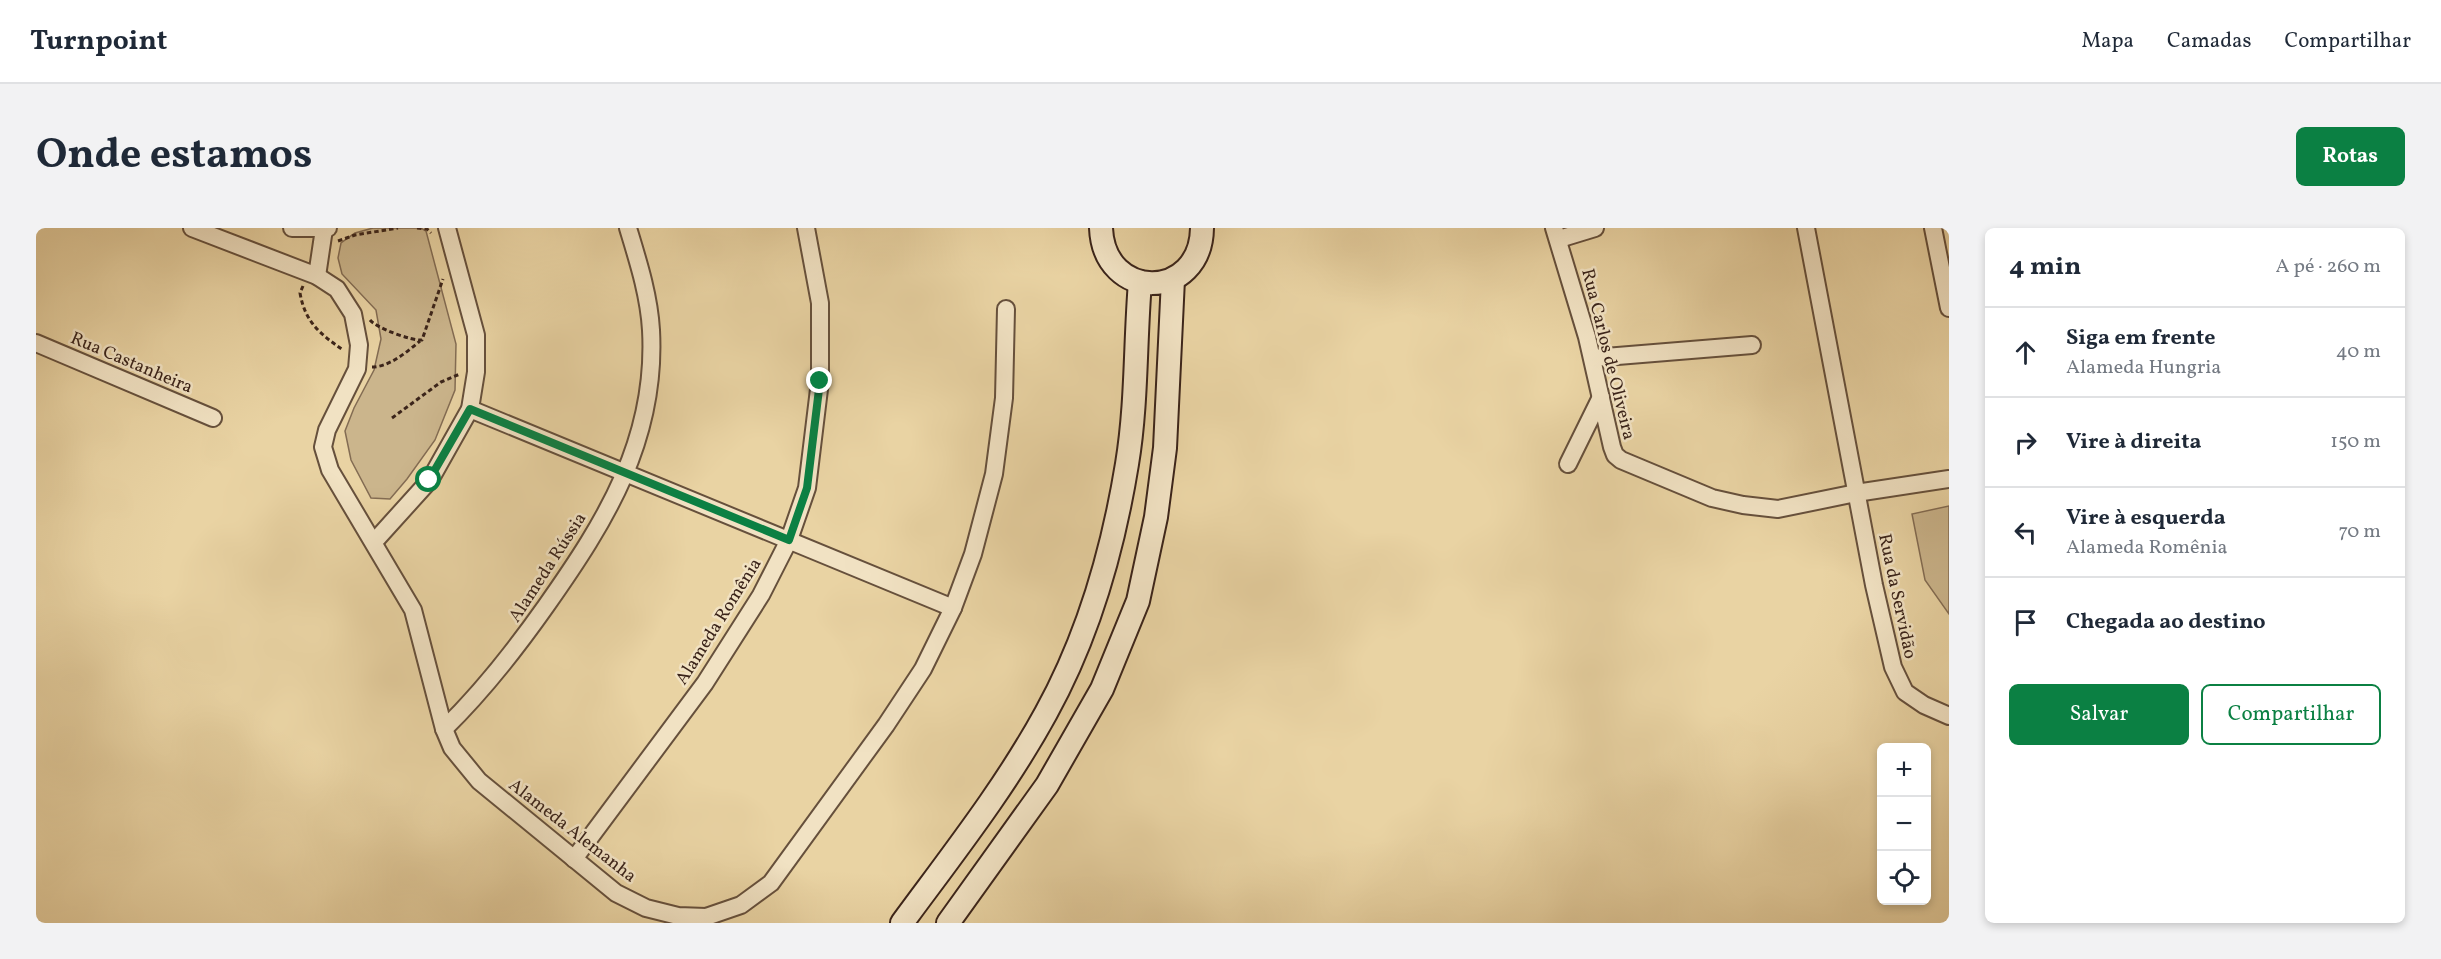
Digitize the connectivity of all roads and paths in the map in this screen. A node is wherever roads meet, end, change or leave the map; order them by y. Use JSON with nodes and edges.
{"nodes":[{"id":1,"x":192,"y":228,"type":"edge"},
{"id":2,"x":292,"y":228,"type":"edge"},
{"id":3,"x":398,"y":228,"type":"edge"},
{"id":4,"x":417,"y":228,"type":"edge"},
{"id":5,"x":628,"y":228,"type":"edge"},
{"id":6,"x":806,"y":228,"type":"edge"},
{"id":7,"x":1101,"y":228,"type":"edge"},
{"id":8,"x":1202,"y":228,"type":"edge"},
{"id":9,"x":1595,"y":228,"type":"edge"},
{"id":10,"x":1806,"y":228,"type":"edge"},
{"id":11,"x":1934,"y":228,"type":"edge"},
{"id":12,"x":326,"y":229,"type":"edge"},
{"id":13,"x":441,"y":233,"type":"edge"},
{"id":14,"x":1556,"y":233,"type":"edge"},
{"id":15,"x":332,"y":248,"type":"dead end"},
{"id":16,"x":443,"y":271,"type":"dead end"},
{"id":17,"x":317,"y":276,"type":"junction"},
{"id":18,"x":1173,"y":279,"type":"junction"},
{"id":19,"x":1140,"y":282,"type":"junction"},
{"id":20,"x":1949,"y":308,"type":"edge"},
{"id":21,"x":1006,"y":309,"type":"dead end"},
{"id":22,"x":365,"y":315,"type":"dead end"},
{"id":23,"x":36,"y":343,"type":"edge"},
{"id":24,"x":1752,"y":345,"type":"dead end"},
{"id":25,"x":1593,"y":358,"type":"junction"},
{"id":26,"x":476,"y":368,"type":"junction"},
{"id":27,"x":1601,"y":397,"type":"junction"},
{"id":28,"x":470,"y":409,"type":"junction"},
{"id":29,"x":213,"y":418,"type":"dead end"},
{"id":30,"x":392,"y":418,"type":"dead end"},
{"id":31,"x":1568,"y":464,"type":"dead end"},
{"id":32,"x":626,"y":474,"type":"junction"},
{"id":33,"x":1949,"y":479,"type":"edge"},
{"id":34,"x":1856,"y":493,"type":"junction"},
{"id":35,"x":789,"y":540,"type":"junction"},
{"id":36,"x":374,"y":542,"type":"junction"},
{"id":37,"x":954,"y":608,"type":"junction"},
{"id":38,"x":1949,"y":716,"type":"edge"},
{"id":39,"x":444,"y":729,"type":"junction"},
{"id":40,"x":574,"y":859,"type":"junction"},
{"id":41,"x":902,"y":923,"type":"edge"},
{"id":42,"x":948,"y":923,"type":"edge"}],
"edges":[{"from":1,"to":17,"type":"street","name":"Alameda Alemanha"},
{"from":2,"to":12,"type":"street"},
{"from":3,"to":15,"type":"path"},
{"from":4,"to":13,"type":"path"},
{"from":5,"to":32,"type":"street","name":"Alameda Rússia"},
{"from":6,"to":35,"type":"street","name":"Alameda Romênia"},
{"from":7,"to":19,"type":"main road"},
{"from":8,"to":18,"type":"main road"},
{"from":9,"to":14,"type":"street"},
{"from":10,"to":34,"type":"street","name":"Rua da Servidão"},
{"from":11,"to":20,"type":"street"},
{"from":12,"to":17,"type":"street"},
{"from":13,"to":26,"type":"street"},
{"from":14,"to":25,"type":"street","name":"Rua Carlos de Oliveira"},
{"from":16,"to":22,"type":"path"},
{"from":17,"to":36,"type":"street","name":"Alameda Alemanha"},
{"from":18,"to":19,"type":"main road"},
{"from":18,"to":42,"type":"main road"},
{"from":19,"to":41,"type":"main road"},
{"from":21,"to":37,"type":"street","name":"Alameda Alemanha"},
{"from":23,"to":29,"type":"street","name":"Rua Castanheira"},
{"from":24,"to":25,"type":"street"},
{"from":25,"to":27,"type":"street","name":"Rua Carlos de Oliveira"},
{"from":26,"to":28,"type":"street"},
{"from":26,"to":30,"type":"path"},
{"from":27,"to":31,"type":"street"},
{"from":27,"to":34,"type":"street","name":"Rua Carlos de Oliveira"},
{"from":28,"to":32,"type":"street"},
{"from":28,"to":36,"type":"street"},
{"from":32,"to":35,"type":"street"},
{"from":32,"to":39,"type":"street","name":"Alameda Rússia"},
{"from":33,"to":34,"type":"street"},
{"from":34,"to":38,"type":"street","name":"Rua da Servidão"},
{"from":35,"to":37,"type":"street"},
{"from":35,"to":40,"type":"street","name":"Alameda Romênia"},
{"from":36,"to":39,"type":"street","name":"Alameda Alemanha"},
{"from":37,"to":40,"type":"street","name":"Alameda Alemanha"},
{"from":39,"to":40,"type":"street","name":"Alameda Alemanha"}]}
